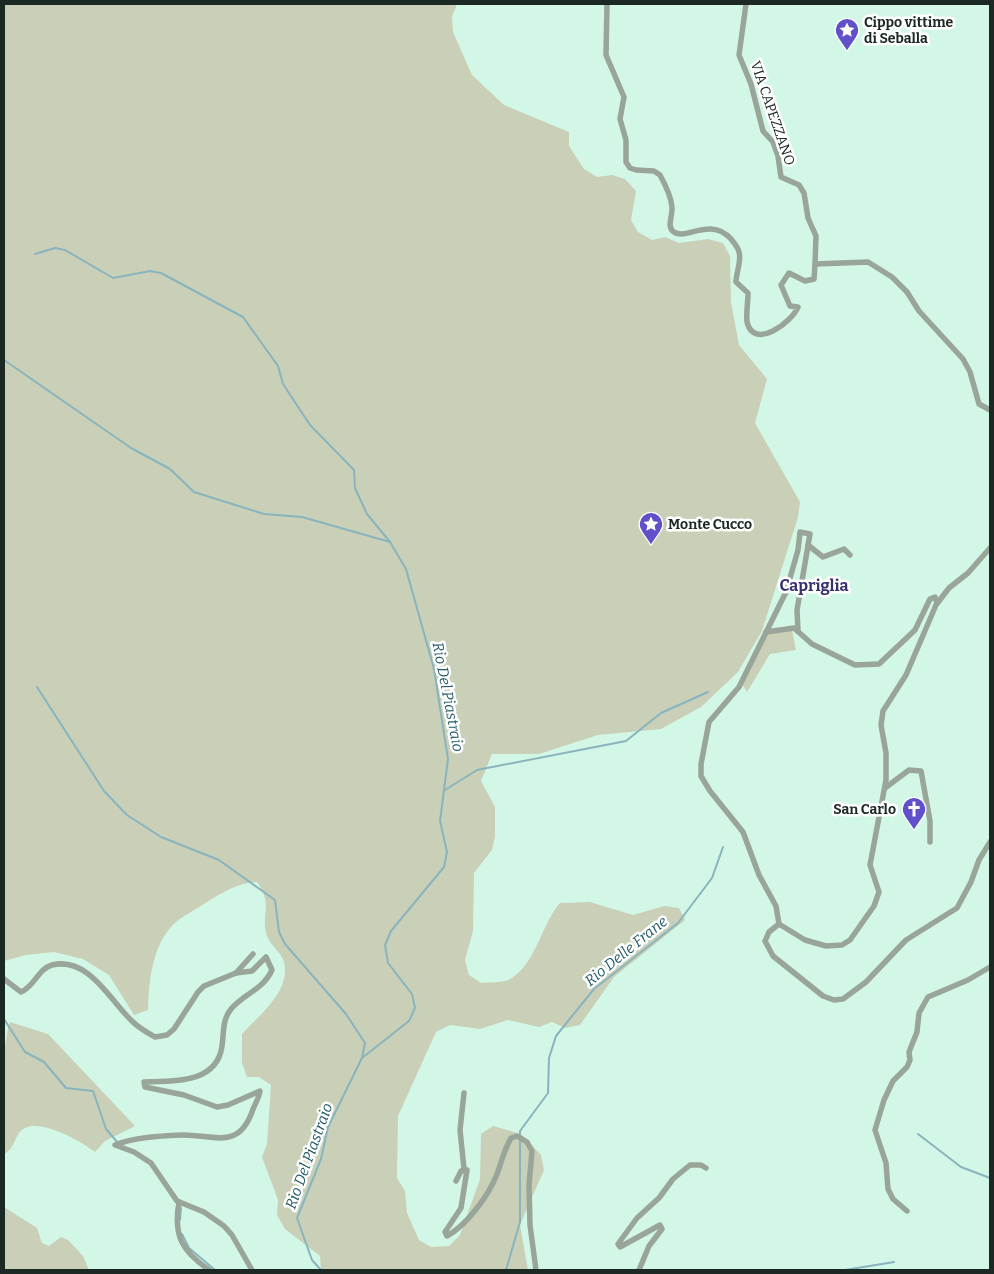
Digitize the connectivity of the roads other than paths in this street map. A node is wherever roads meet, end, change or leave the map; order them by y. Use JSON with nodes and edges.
{"nodes":[{"id":1,"x":607,"y":4,"type":"edge"},
{"id":2,"x":746,"y":4,"type":"edge"},
{"id":3,"x":815,"y":264,"type":"junction"},
{"id":4,"x":990,"y":410,"type":"edge"},
{"id":5,"x":808,"y":545,"type":"junction"},
{"id":6,"x":990,"y":548,"type":"edge"},
{"id":7,"x":850,"y":554,"type":"dead end"},
{"id":8,"x":936,"y":605,"type":"junction"},
{"id":9,"x":798,"y":631,"type":"junction"},
{"id":10,"x":766,"y":632,"type":"junction"},
{"id":11,"x":885,"y":788,"type":"junction"},
{"id":12,"x":930,"y":842,"type":"dead end"},
{"id":13,"x":990,"y":842,"type":"edge"},
{"id":14,"x":779,"y":924,"type":"junction"},
{"id":15,"x":253,"y":954,"type":"dead end"},
{"id":16,"x":990,"y":967,"type":"edge"},
{"id":17,"x":236,"y":973,"type":"junction"},
{"id":18,"x":4,"y":979,"type":"edge"},
{"id":19,"x":464,"y":1093,"type":"dead end"},
{"id":20,"x":706,"y":1168,"type":"dead end"},
{"id":21,"x":464,"y":1169,"type":"junction"},
{"id":22,"x":456,"y":1181,"type":"dead end"},
{"id":23,"x":179,"y":1202,"type":"junction"},
{"id":24,"x":907,"y":1210,"type":"dead end"},
{"id":25,"x":209,"y":1270,"type":"edge"},
{"id":26,"x":252,"y":1270,"type":"edge"},
{"id":27,"x":536,"y":1270,"type":"edge"},
{"id":28,"x":639,"y":1270,"type":"edge"}],
"edges":[{"from":1,"to":3,"type":"street"},
{"from":2,"to":3,"type":"street","name":"VIA CAPEZZANO"},
{"from":3,"to":4,"type":"street"},
{"from":5,"to":7,"type":"street"},
{"from":5,"to":9,"type":"street"},
{"from":5,"to":10,"type":"street"},
{"from":6,"to":8,"type":"street"},
{"from":8,"to":9,"type":"street"},
{"from":8,"to":11,"type":"street"},
{"from":9,"to":10,"type":"street"},
{"from":10,"to":14,"type":"street"},
{"from":11,"to":12,"type":"street"},
{"from":11,"to":14,"type":"street"},
{"from":13,"to":14,"type":"street"},
{"from":15,"to":17,"type":"street"},
{"from":16,"to":24,"type":"street"},
{"from":17,"to":18,"type":"street"},
{"from":17,"to":23,"type":"street"},
{"from":19,"to":21,"type":"street"},
{"from":20,"to":28,"type":"street"},
{"from":21,"to":22,"type":"street"},
{"from":21,"to":27,"type":"street"},
{"from":23,"to":25,"type":"street"},
{"from":23,"to":26,"type":"street"}]}
